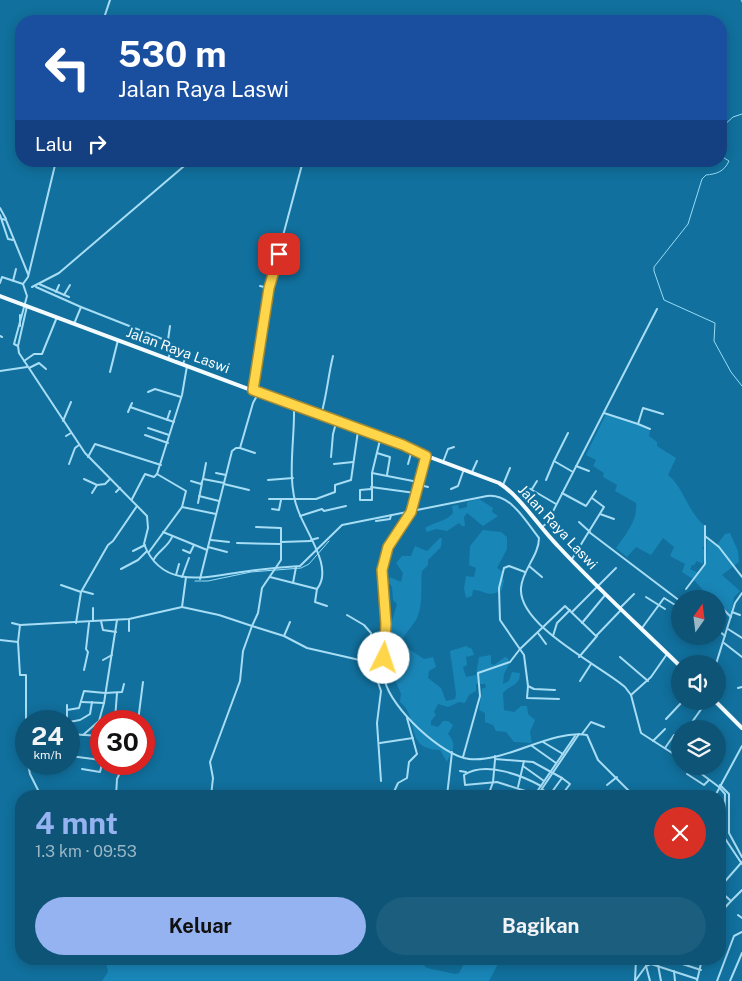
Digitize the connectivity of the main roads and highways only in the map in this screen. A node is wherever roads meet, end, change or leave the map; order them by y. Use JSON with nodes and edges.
{"nodes":[{"id":1,"x":0,"y":296,"type":"edge"},
{"id":2,"x":671,"y":658,"type":"edge"},
{"id":3,"x":725,"y":710,"type":"edge"},
{"id":4,"x":742,"y":728,"type":"edge"}],
"edges":[{"from":1,"to":2,"type":"main road","name":"Jalan Raya Laswi"},
{"from":3,"to":4,"type":"main road"}]}
